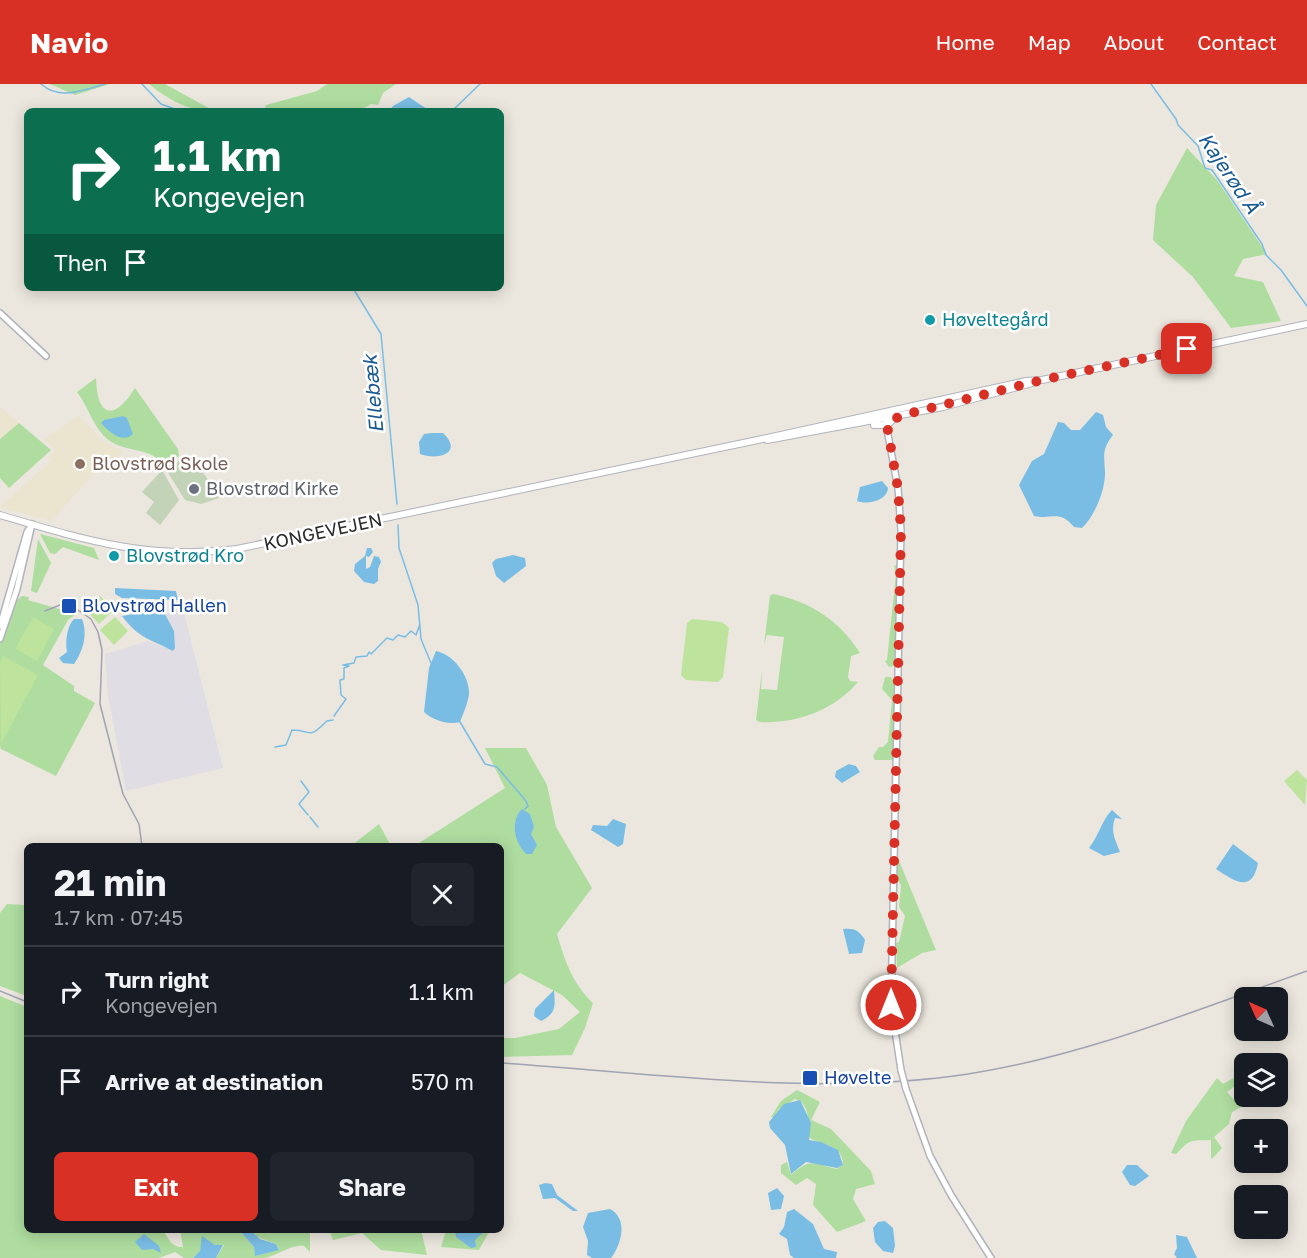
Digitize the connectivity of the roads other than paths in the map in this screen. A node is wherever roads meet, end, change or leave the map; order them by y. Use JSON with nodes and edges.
{"nodes":[{"id":1,"x":0,"y":313,"type":"edge"},
{"id":2,"x":1307,"y":324,"type":"edge"},
{"id":3,"x":44,"y":357,"type":"dead end"},
{"id":4,"x":1042,"y":380,"type":"junction"},
{"id":5,"x":967,"y":393,"type":"junction"},
{"id":6,"x":867,"y":415,"type":"junction"},
{"id":7,"x":886,"y":422,"type":"junction"},
{"id":8,"x":753,"y":441,"type":"junction"},
{"id":9,"x":0,"y":515,"type":"edge"},
{"id":10,"x":32,"y":524,"type":"junction"},
{"id":11,"x":14,"y":589,"type":"junction"},
{"id":12,"x":0,"y":626,"type":"edge"},
{"id":13,"x":0,"y":639,"type":"edge"},
{"id":14,"x":991,"y":1258,"type":"edge"}],
"edges":[{"from":1,"to":3,"type":"street"},
{"from":2,"to":4,"type":"main road","name":"KONGEVEJEN"},
{"from":4,"to":5,"type":"main road","name":"KONGEVEJEN"},
{"from":4,"to":7,"type":"main road","name":"KONGEVEJEN"},
{"from":5,"to":6,"type":"main road","name":"KONGEVEJEN"},
{"from":5,"to":7,"type":"main road"},
{"from":6,"to":7,"type":"main road"},
{"from":6,"to":8,"type":"main road","name":"KONGEVEJEN"},
{"from":7,"to":8,"type":"main road","name":"KONGEVEJEN"},
{"from":7,"to":14,"type":"street","bridge":true},
{"from":8,"to":10,"type":"main road","name":"KONGEVEJEN"},
{"from":9,"to":10,"type":"main road","name":"KONGEVEJEN"},
{"from":10,"to":11,"type":"street"},
{"from":11,"to":12,"type":"street"},
{"from":11,"to":13,"type":"street"}]}
